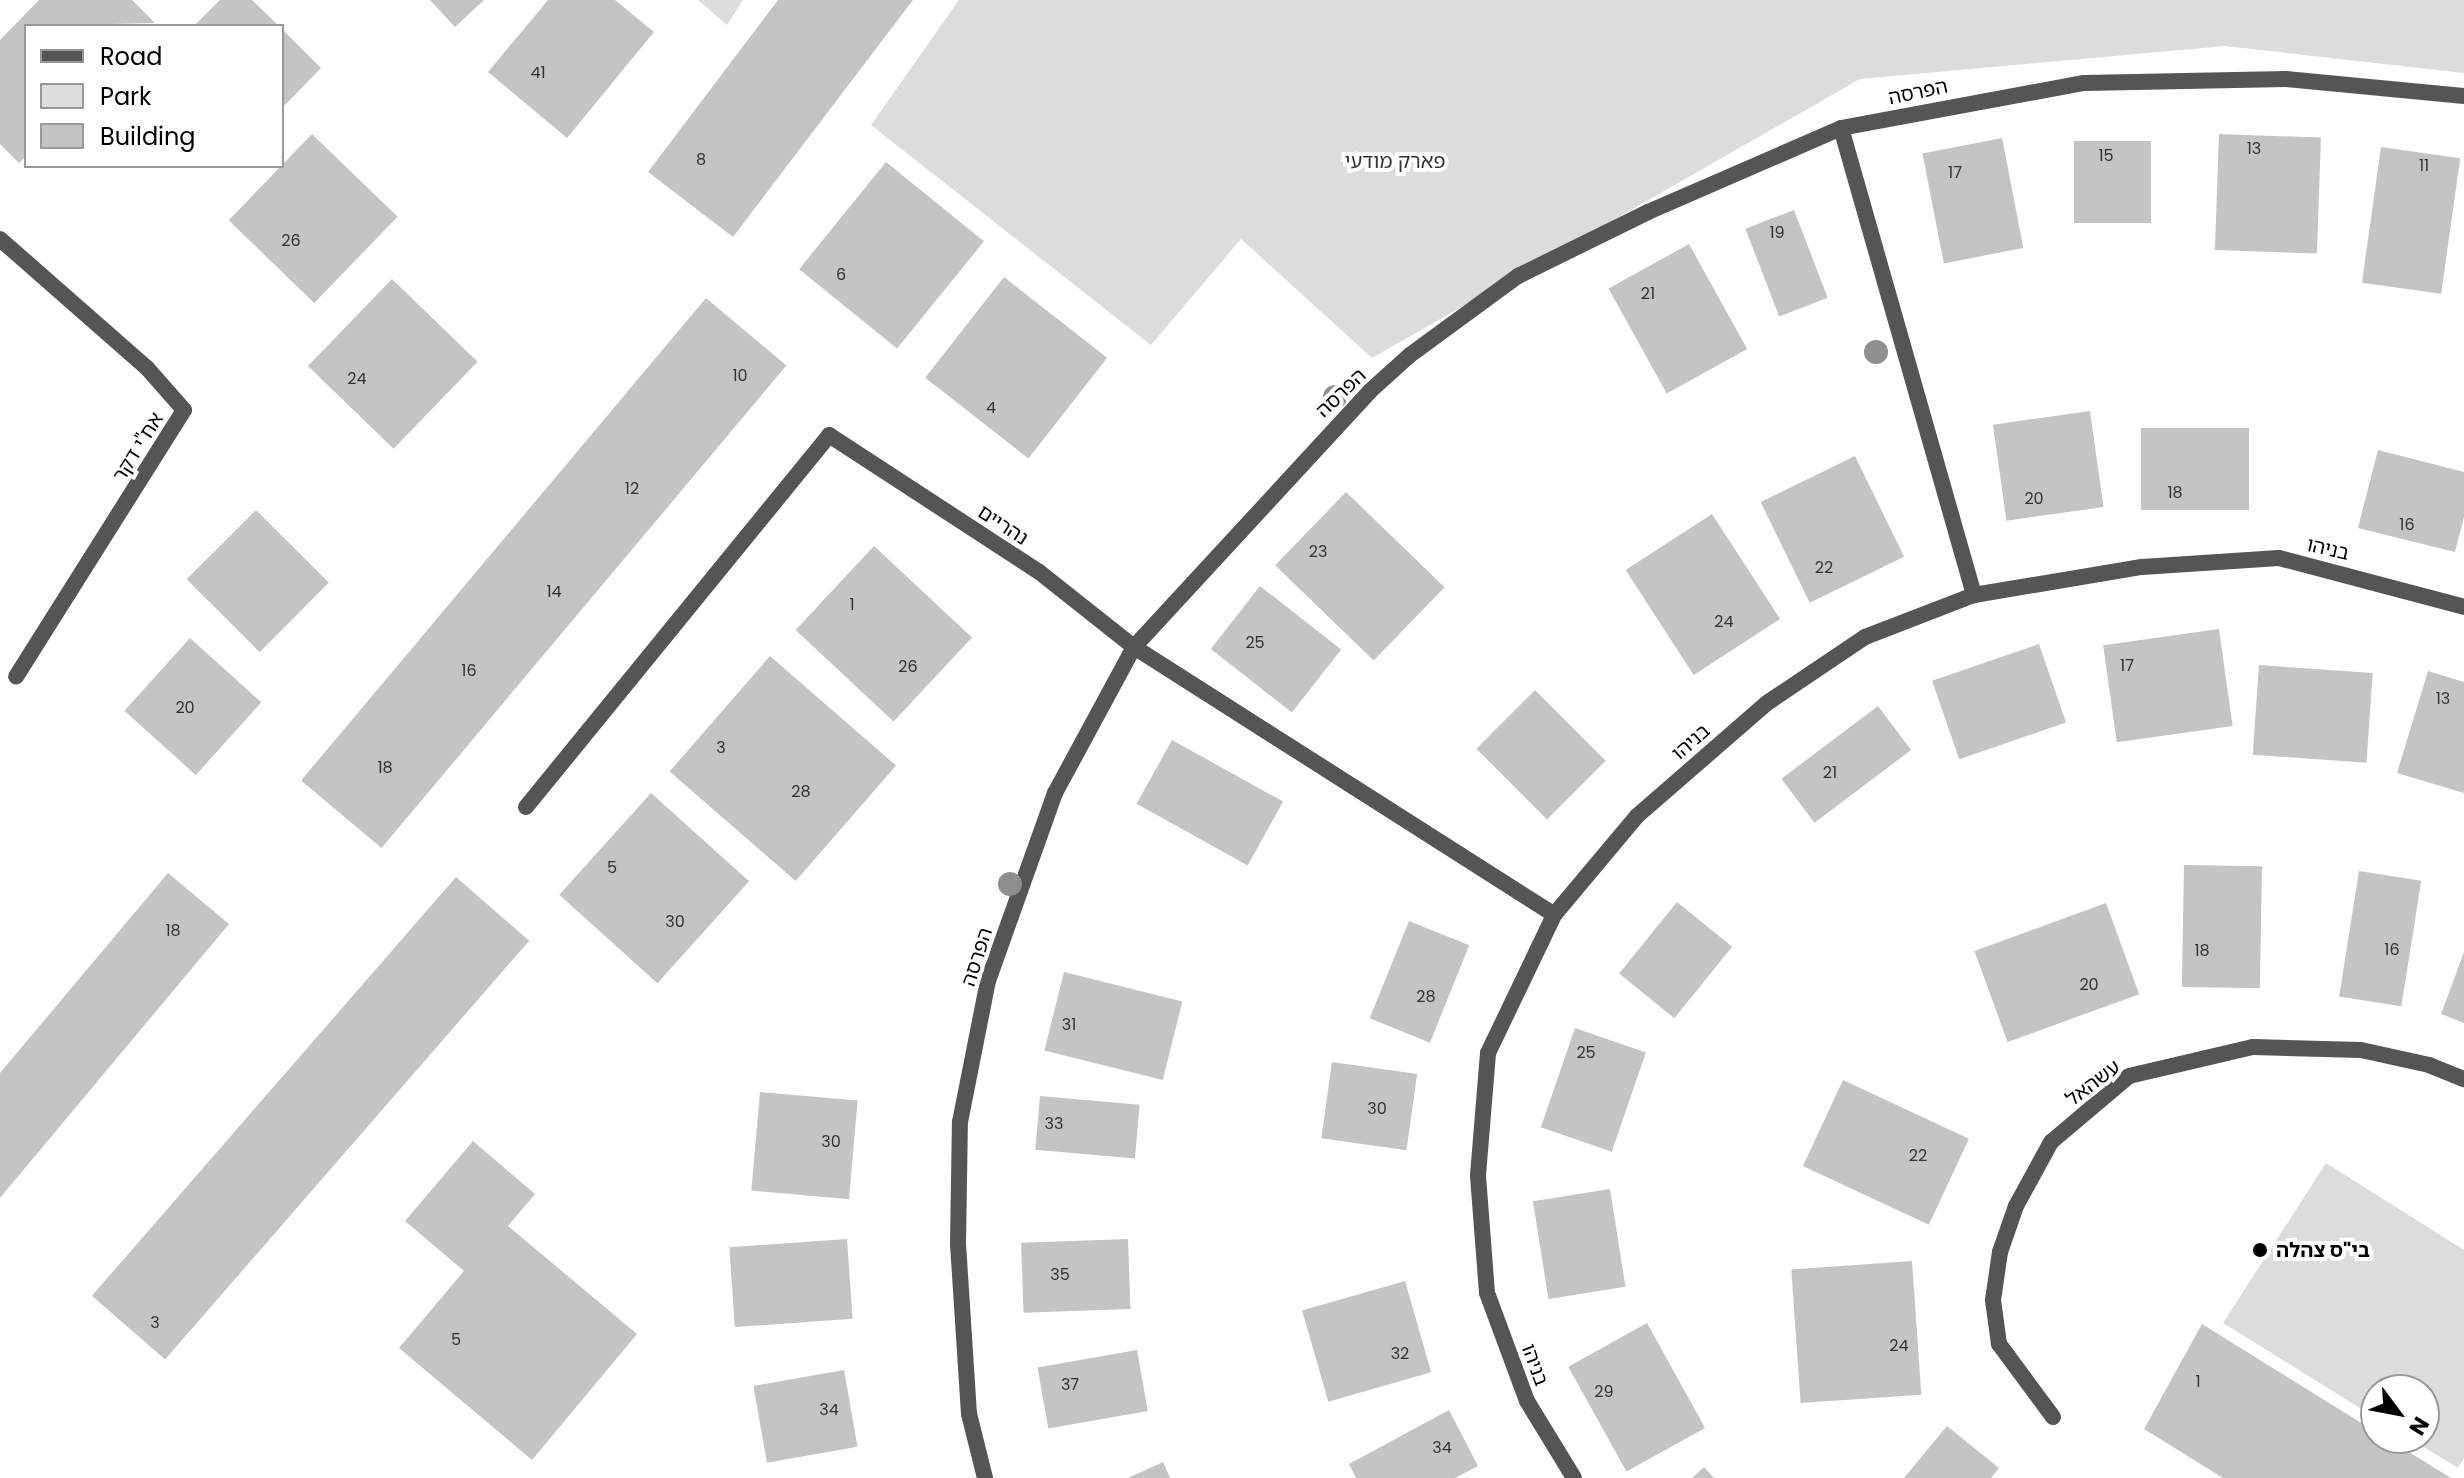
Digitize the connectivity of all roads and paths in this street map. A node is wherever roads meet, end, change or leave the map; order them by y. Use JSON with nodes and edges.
{"nodes":[{"id":1,"x":2464,"y":96,"type":"edge"},
{"id":2,"x":1841,"y":128,"type":"junction"},
{"id":3,"x":0,"y":239,"type":"edge"},
{"id":4,"x":1974,"y":595,"type":"junction"},
{"id":5,"x":2464,"y":607,"type":"edge"},
{"id":6,"x":1134,"y":647,"type":"junction"},
{"id":7,"x":16,"y":677,"type":"dead end"},
{"id":8,"x":526,"y":807,"type":"dead end"},
{"id":9,"x":1554,"y":915,"type":"junction"},
{"id":10,"x":2464,"y":1079,"type":"edge"},
{"id":11,"x":2053,"y":1417,"type":"dead end"},
{"id":12,"x":985,"y":1478,"type":"edge"},
{"id":13,"x":1574,"y":1478,"type":"edge"}],
"edges":[{"from":1,"to":2,"type":"street","name":"הפרסה"},
{"from":2,"to":4,"type":"street"},
{"from":2,"to":6,"type":"street","name":"הפרסה"},
{"from":3,"to":7,"type":"street","name":"אח\"י דקר"},
{"from":4,"to":5,"type":"street","name":"בניהו"},
{"from":4,"to":9,"type":"street","name":"בניהו"},
{"from":6,"to":8,"type":"street","name":"נהריים"},
{"from":6,"to":9,"type":"street","name":"נהריים"},
{"from":6,"to":12,"type":"street","name":"הפרסה"},
{"from":9,"to":13,"type":"street","name":"בניהו"},
{"from":10,"to":11,"type":"street","name":"עשהאל"}]}
